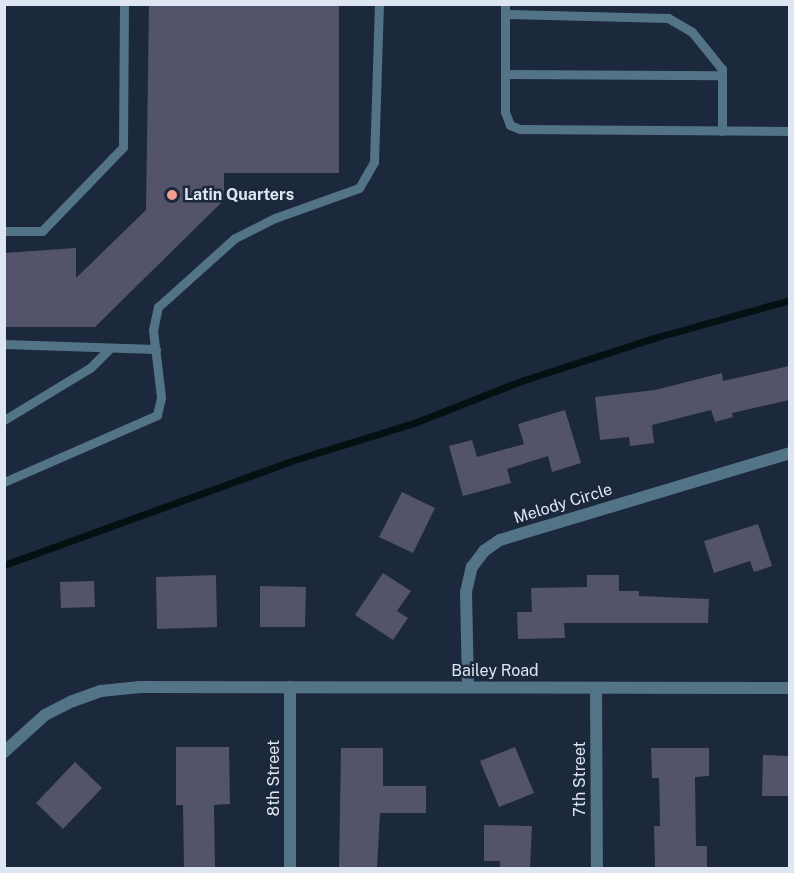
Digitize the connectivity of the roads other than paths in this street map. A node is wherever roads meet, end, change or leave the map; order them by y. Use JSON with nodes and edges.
{"nodes":[{"id":1,"x":124,"y":4,"type":"edge"},
{"id":2,"x":379,"y":4,"type":"edge"},
{"id":3,"x":505,"y":9,"type":"edge"},
{"id":4,"x":505,"y":74,"type":"junction"},
{"id":5,"x":722,"y":75,"type":"junction"},
{"id":6,"x":722,"y":131,"type":"junction"},
{"id":7,"x":789,"y":131,"type":"edge"},
{"id":8,"x":4,"y":231,"type":"edge"},
{"id":9,"x":4,"y":344,"type":"edge"},
{"id":10,"x":110,"y":348,"type":"junction"},
{"id":11,"x":156,"y":349,"type":"junction"},
{"id":12,"x":4,"y":420,"type":"edge"},
{"id":13,"x":789,"y":453,"type":"edge"},
{"id":14,"x":4,"y":482,"type":"edge"},
{"id":15,"x":291,"y":687,"type":"junction"},
{"id":16,"x":468,"y":687,"type":"junction"},
{"id":17,"x":596,"y":688,"type":"junction"},
{"id":18,"x":789,"y":688,"type":"edge"},
{"id":19,"x":4,"y":752,"type":"edge"},
{"id":20,"x":290,"y":868,"type":"edge"},
{"id":21,"x":597,"y":868,"type":"edge"}],
"edges":[{"from":1,"to":8,"type":"lane"},
{"from":2,"to":11,"type":"lane"},
{"from":3,"to":4,"type":"lane"},
{"from":3,"to":5,"type":"lane"},
{"from":4,"to":5,"type":"lane"},
{"from":4,"to":6,"type":"lane"},
{"from":5,"to":6,"type":"lane"},
{"from":6,"to":7,"type":"lane"},
{"from":9,"to":10,"type":"lane"},
{"from":10,"to":11,"type":"lane"},
{"from":10,"to":12,"type":"lane"},
{"from":11,"to":14,"type":"lane"},
{"from":13,"to":16,"type":"street","name":"Melody Circle"},
{"from":15,"to":16,"type":"street","name":"Bailey Road"},
{"from":15,"to":19,"type":"street","name":"Bailey Road"},
{"from":15,"to":20,"type":"street","name":"8th Street"},
{"from":16,"to":17,"type":"street","name":"Bailey Road"},
{"from":17,"to":18,"type":"street","name":"Bailey Road"},
{"from":17,"to":21,"type":"street","name":"7th Street"}]}
